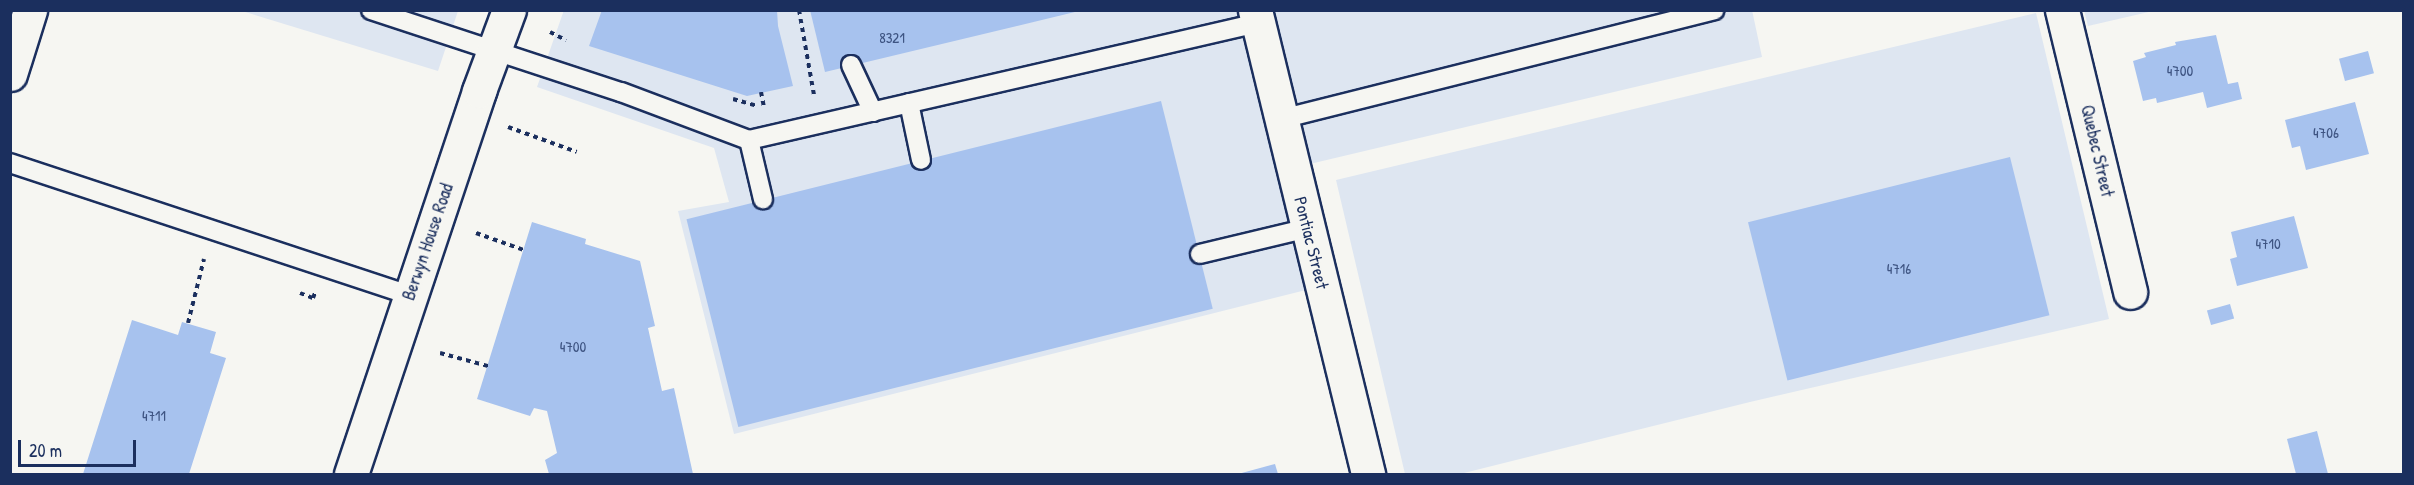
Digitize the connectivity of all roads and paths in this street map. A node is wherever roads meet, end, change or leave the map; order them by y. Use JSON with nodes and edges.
{"nodes":[{"id":1,"x":30,"y":10,"type":"edge"},
{"id":2,"x":509,"y":10,"type":"edge"},
{"id":3,"x":799,"y":10,"type":"edge"},
{"id":4,"x":2062,"y":10,"type":"edge"},
{"id":5,"x":376,"y":11,"type":"edge"},
{"id":6,"x":1713,"y":11,"type":"edge"},
{"id":7,"x":398,"y":14,"type":"edge"},
{"id":8,"x":1256,"y":17,"type":"edge"},
{"id":9,"x":495,"y":49,"type":"junction"},
{"id":10,"x":851,"y":65,"type":"dead end"},
{"id":11,"x":10,"y":74,"type":"edge"},
{"id":12,"x":909,"y":104,"type":"junction"},
{"id":13,"x":873,"y":112,"type":"junction"},
{"id":14,"x":1281,"y":119,"type":"junction"},
{"id":15,"x":819,"y":124,"type":"junction"},
{"id":16,"x":508,"y":127,"type":"dead end"},
{"id":17,"x":749,"y":140,"type":"junction"},
{"id":18,"x":576,"y":152,"type":"dead end"},
{"id":19,"x":921,"y":160,"type":"dead end"},
{"id":20,"x":10,"y":163,"type":"edge"},
{"id":21,"x":763,"y":199,"type":"dead end"},
{"id":22,"x":1308,"y":228,"type":"junction"},
{"id":23,"x":211,"y":229,"type":"junction"},
{"id":24,"x":476,"y":233,"type":"dead end"},
{"id":25,"x":524,"y":250,"type":"dead end"},
{"id":26,"x":1200,"y":254,"type":"dead end"},
{"id":27,"x":2130,"y":292,"type":"dead end"},
{"id":28,"x":410,"y":295,"type":"junction"},
{"id":29,"x":188,"y":323,"type":"dead end"},
{"id":30,"x":440,"y":353,"type":"dead end"},
{"id":31,"x":488,"y":366,"type":"dead end"},
{"id":32,"x":351,"y":474,"type":"edge"},
{"id":33,"x":1368,"y":474,"type":"edge"}],
"edges":[{"from":1,"to":11,"type":"street"},
{"from":2,"to":9,"type":"street","name":"Berwyn House Road"},
{"from":3,"to":15,"type":"path"},
{"from":4,"to":27,"type":"street","name":"Quebec Street"},
{"from":5,"to":7,"type":"lane"},
{"from":6,"to":14,"type":"lane"},
{"from":7,"to":9,"type":"lane"},
{"from":8,"to":12,"type":"lane"},
{"from":8,"to":14,"type":"street","name":"Pontiac Street"},
{"from":9,"to":17,"type":"lane"},
{"from":9,"to":28,"type":"street","name":"Berwyn House Road"},
{"from":10,"to":13,"type":"lane"},
{"from":12,"to":13,"type":"lane"},
{"from":12,"to":19,"type":"lane"},
{"from":13,"to":15,"type":"lane"},
{"from":14,"to":22,"type":"street","name":"Pontiac Street"},
{"from":15,"to":17,"type":"lane"},
{"from":16,"to":18,"type":"path"},
{"from":17,"to":21,"type":"lane"},
{"from":20,"to":23,"type":"lane"},
{"from":22,"to":26,"type":"lane"},
{"from":22,"to":33,"type":"street","name":"Pontiac Street"},
{"from":23,"to":28,"type":"lane"},
{"from":23,"to":29,"type":"path"},
{"from":24,"to":25,"type":"path"},
{"from":28,"to":32,"type":"street","name":"Berwyn House Road"},
{"from":30,"to":31,"type":"path"}]}
